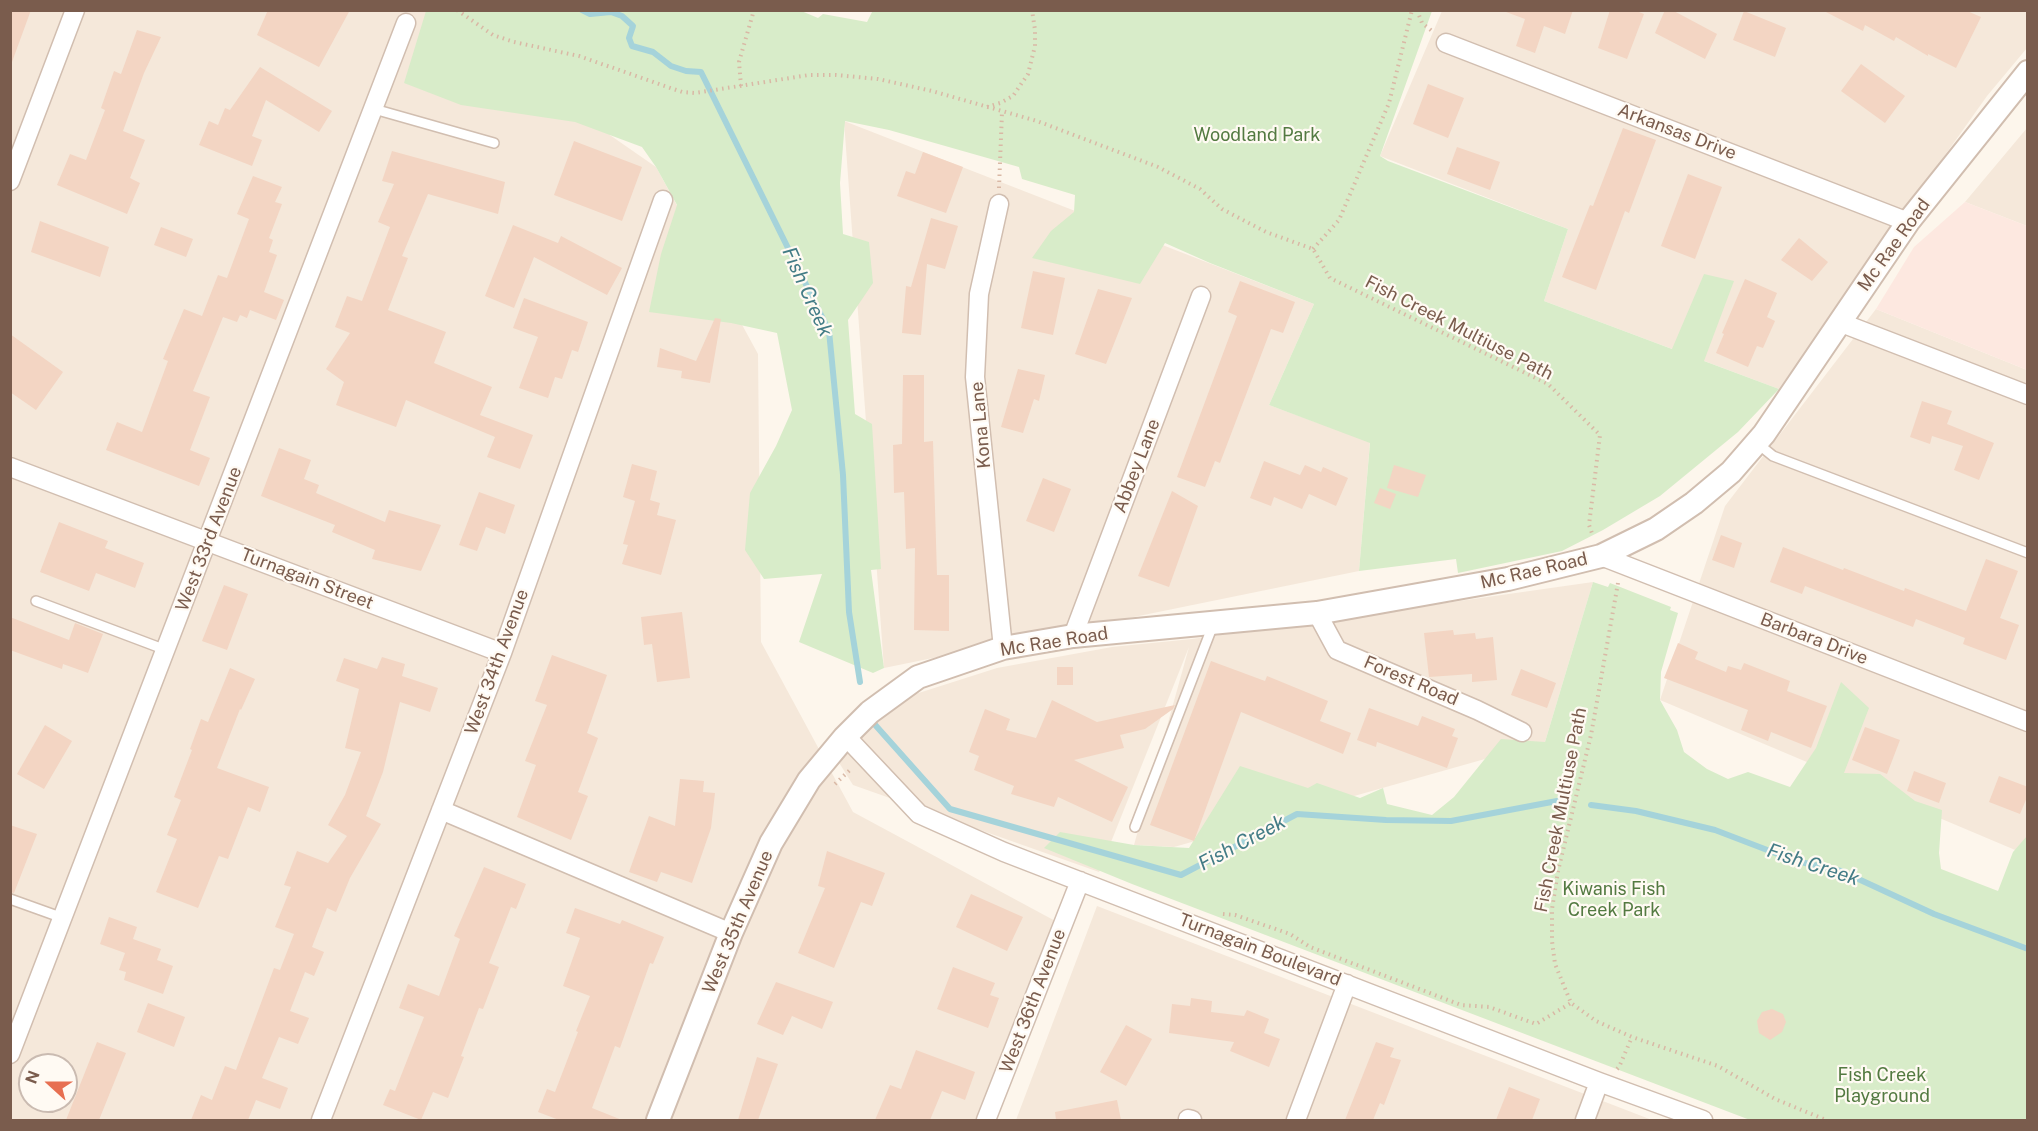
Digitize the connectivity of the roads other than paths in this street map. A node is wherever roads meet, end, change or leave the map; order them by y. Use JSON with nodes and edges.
{"nodes":[{"id":1,"x":75,"y":10,"type":"edge"},
{"id":2,"x":406,"y":23,"type":"dead end"},
{"id":3,"x":1446,"y":43,"type":"road end"},
{"id":4,"x":2028,"y":72,"type":"edge"},
{"id":5,"x":374,"y":109,"type":"junction"},
{"id":6,"x":494,"y":143,"type":"dead end"},
{"id":7,"x":10,"y":180,"type":"edge"},
{"id":8,"x":663,"y":200,"type":"dead end"},
{"id":9,"x":999,"y":204,"type":"road end"},
{"id":10,"x":1908,"y":222,"type":"junction"},
{"id":11,"x":1201,"y":296,"type":"dead end"},
{"id":12,"x":1839,"y":322,"type":"junction"},
{"id":13,"x":2028,"y":395,"type":"edge"},
{"id":14,"x":1757,"y":443,"type":"junction"},
{"id":15,"x":10,"y":467,"type":"edge"},
{"id":16,"x":208,"y":542,"type":"junction"},
{"id":17,"x":1597,"y":547,"type":"junction"},
{"id":18,"x":2028,"y":553,"type":"edge"},
{"id":19,"x":36,"y":601,"type":"dead end"},
{"id":20,"x":1317,"y":613,"type":"junction"},
{"id":21,"x":1214,"y":623,"type":"junction"},
{"id":22,"x":1073,"y":636,"type":"junction"},
{"id":23,"x":1003,"y":648,"type":"junction"},
{"id":24,"x":166,"y":650,"type":"junction"},
{"id":25,"x":502,"y":653,"type":"junction"},
{"id":26,"x":2028,"y":722,"type":"edge"},
{"id":27,"x":1522,"y":732,"type":"dead end"},
{"id":28,"x":844,"y":738,"type":"junction"},
{"id":29,"x":441,"y":810,"type":"junction"},
{"id":30,"x":1135,"y":827,"type":"dead end"},
{"id":31,"x":1080,"y":881,"type":"junction"},
{"id":32,"x":10,"y":899,"type":"edge"},
{"id":33,"x":63,"y":918,"type":"junction"},
{"id":34,"x":731,"y":933,"type":"junction"},
{"id":35,"x":1347,"y":984,"type":"junction"},
{"id":36,"x":10,"y":1054,"type":"edge"},
{"id":37,"x":1599,"y":1082,"type":"junction"},
{"id":38,"x":321,"y":1120,"type":"edge"},
{"id":39,"x":658,"y":1120,"type":"edge"},
{"id":40,"x":986,"y":1120,"type":"edge"},
{"id":41,"x":1296,"y":1120,"type":"edge"},
{"id":42,"x":1585,"y":1120,"type":"edge"},
{"id":43,"x":1703,"y":1120,"type":"edge"}],
"edges":[{"from":1,"to":7,"type":"street"},
{"from":2,"to":5,"type":"street","name":"West 33rd Avenue"},
{"from":3,"to":10,"type":"street","name":"Arkansas Drive"},
{"from":4,"to":10,"type":"street","name":"Mc Rae Road"},
{"from":5,"to":6,"type":"lane"},
{"from":5,"to":16,"type":"street","name":"West 33rd Avenue"},
{"from":8,"to":25,"type":"street","name":"West 34th Avenue"},
{"from":9,"to":23,"type":"street","name":"Kona Lane"},
{"from":10,"to":12,"type":"street","name":"Mc Rae Road"},
{"from":11,"to":22,"type":"street","name":"Abbey Lane"},
{"from":12,"to":13,"type":"street"},
{"from":12,"to":14,"type":"street","name":"Mc Rae Road"},
{"from":14,"to":17,"type":"street","name":"Mc Rae Road"},
{"from":14,"to":18,"type":"lane"},
{"from":15,"to":16,"type":"street","name":"Turnagain Street"},
{"from":16,"to":24,"type":"street","name":"West 33rd Avenue"},
{"from":16,"to":25,"type":"street","name":"Turnagain Street"},
{"from":17,"to":20,"type":"street","name":"Mc Rae Road"},
{"from":17,"to":26,"type":"street","name":"Barbara Drive"},
{"from":19,"to":24,"type":"lane"},
{"from":20,"to":21,"type":"street","name":"Mc Rae Road"},
{"from":20,"to":27,"type":"street","name":"Forest Road"},
{"from":21,"to":22,"type":"street","name":"Mc Rae Road"},
{"from":21,"to":30,"type":"lane"},
{"from":22,"to":23,"type":"street","name":"Mc Rae Road"},
{"from":23,"to":28,"type":"street","name":"Mc Rae Road"},
{"from":24,"to":33,"type":"street","name":"West 33rd Avenue"},
{"from":25,"to":29,"type":"street","name":"West 34th Avenue"},
{"from":28,"to":31,"type":"street","name":"Turnagain Boulevard"},
{"from":28,"to":34,"type":"street","name":"West 35th Avenue"},
{"from":29,"to":34,"type":"street"},
{"from":29,"to":38,"type":"street","name":"West 34th Avenue"},
{"from":31,"to":35,"type":"street","name":"Turnagain Boulevard"},
{"from":31,"to":40,"type":"street","name":"West 36th Avenue"},
{"from":32,"to":33,"type":"lane"},
{"from":33,"to":36,"type":"street","name":"West 33rd Avenue"},
{"from":34,"to":39,"type":"street","name":"West 35th Avenue"},
{"from":35,"to":37,"type":"street","name":"Turnagain Boulevard"},
{"from":35,"to":41,"type":"street"},
{"from":37,"to":42,"type":"street"},
{"from":37,"to":43,"type":"street","name":"Turnagain Boulevard"}]}
